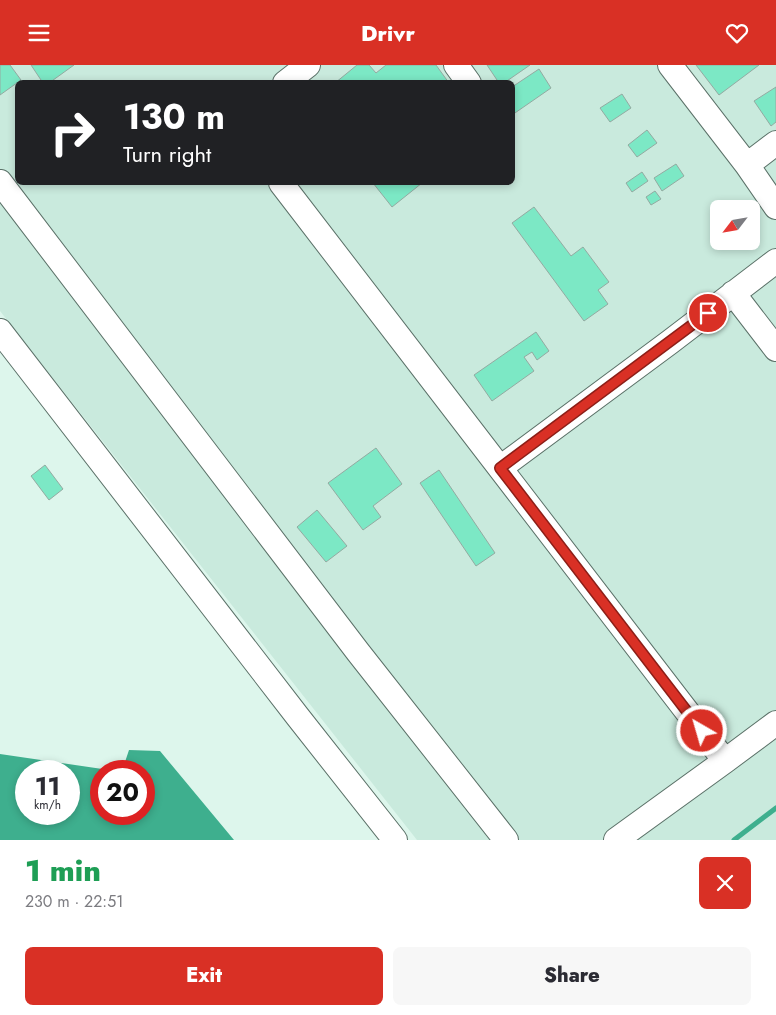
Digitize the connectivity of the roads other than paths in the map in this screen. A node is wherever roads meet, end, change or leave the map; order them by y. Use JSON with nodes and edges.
{"nodes":[{"id":1,"x":308,"y":65,"type":"edge"},
{"id":2,"x":456,"y":65,"type":"edge"},
{"id":3,"x":670,"y":65,"type":"edge"},
{"id":4,"x":289,"y":80,"type":"edge"},
{"id":5,"x":467,"y":80,"type":"edge"},
{"id":6,"x":776,"y":143,"type":"edge"},
{"id":7,"x":747,"y":165,"type":"junction"},
{"id":8,"x":0,"y":182,"type":"edge"},
{"id":9,"x":283,"y":185,"type":"edge"},
{"id":10,"x":776,"y":207,"type":"edge"},
{"id":11,"x":776,"y":261,"type":"edge"},
{"id":12,"x":733,"y":293,"type":"junction"},
{"id":13,"x":0,"y":331,"type":"edge"},
{"id":14,"x":776,"y":349,"type":"edge"},
{"id":15,"x":500,"y":468,"type":"junction"},
{"id":16,"x":776,"y":723,"type":"edge"},
{"id":17,"x":725,"y":761,"type":"junction"},
{"id":18,"x":395,"y":840,"type":"edge"},
{"id":19,"x":506,"y":840,"type":"edge"},
{"id":20,"x":616,"y":840,"type":"edge"}],
"edges":[{"from":1,"to":4,"type":"lane"},
{"from":2,"to":5,"type":"lane"},
{"from":3,"to":7,"type":"lane"},
{"from":6,"to":7,"type":"lane"},
{"from":7,"to":10,"type":"lane"},
{"from":8,"to":19,"type":"lane"},
{"from":9,"to":15,"type":"lane"},
{"from":11,"to":12,"type":"lane"},
{"from":12,"to":14,"type":"lane"},
{"from":12,"to":15,"type":"lane"},
{"from":13,"to":18,"type":"lane"},
{"from":15,"to":17,"type":"lane"},
{"from":16,"to":17,"type":"lane"},
{"from":17,"to":20,"type":"lane"}]}
